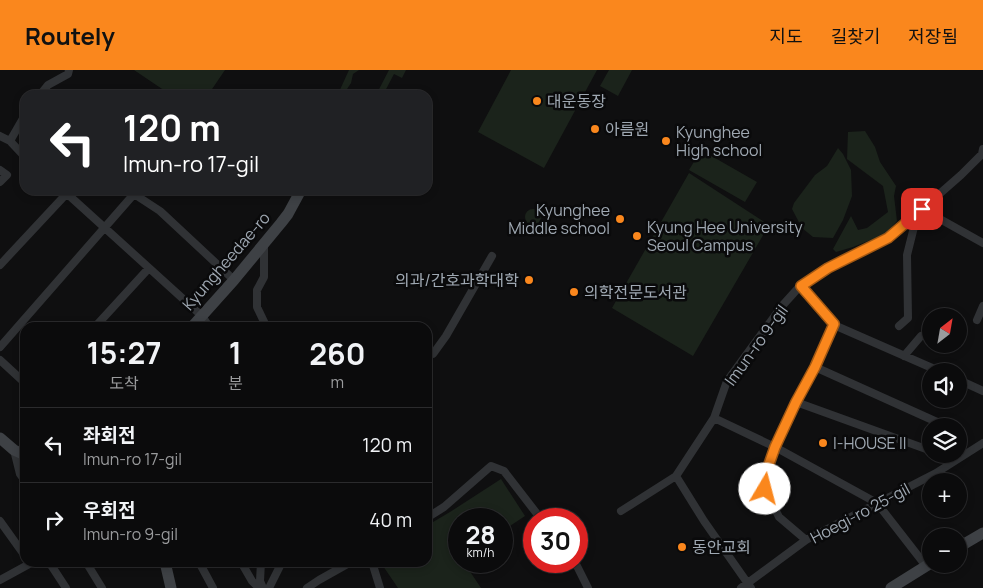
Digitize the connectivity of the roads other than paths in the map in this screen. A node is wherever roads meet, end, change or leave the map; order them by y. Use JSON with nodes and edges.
{"nodes":[{"id":1,"x":69,"y":70,"type":"edge"},
{"id":2,"x":44,"y":90,"type":"edge"},
{"id":3,"x":20,"y":124,"type":"edge"},
{"id":4,"x":0,"y":136,"type":"edge"},
{"id":5,"x":10,"y":141,"type":"junction"},
{"id":6,"x":983,"y":149,"type":"edge"},
{"id":7,"x":20,"y":152,"type":"edge"},
{"id":8,"x":0,"y":170,"type":"edge"},
{"id":9,"x":0,"y":182,"type":"edge"},
{"id":10,"x":63,"y":195,"type":"edge"},
{"id":11,"x":71,"y":195,"type":"edge"},
{"id":12,"x":133,"y":195,"type":"edge"},
{"id":13,"x":136,"y":195,"type":"edge"},
{"id":14,"x":298,"y":195,"type":"edge"},
{"id":15,"x":922,"y":209,"type":"junction"},
{"id":16,"x":914,"y":216,"type":"junction"},
{"id":17,"x":105,"y":227,"type":"junction"},
{"id":18,"x":983,"y":243,"type":"edge"},
{"id":19,"x":264,"y":244,"type":"junction"},
{"id":20,"x":492,"y":256,"type":"dead end"},
{"id":21,"x":0,"y":265,"type":"edge"},
{"id":22,"x":148,"y":268,"type":"junction"},
{"id":23,"x":234,"y":280,"type":"junction"},
{"id":24,"x":801,"y":286,"type":"junction"},
{"id":25,"x":983,"y":306,"type":"edge"},
{"id":26,"x":202,"y":316,"type":"junction"},
{"id":27,"x":977,"y":320,"type":"dead end"},
{"id":28,"x":22,"y":322,"type":"edge"},
{"id":29,"x":99,"y":322,"type":"edge"},
{"id":30,"x":196,"y":322,"type":"edge"},
{"id":31,"x":206,"y":322,"type":"edge"},
{"id":32,"x":264,"y":322,"type":"edge"},
{"id":33,"x":20,"y":324,"type":"edge"},
{"id":34,"x":834,"y":324,"type":"junction"},
{"id":35,"x":899,"y":326,"type":"dead end"},
{"id":36,"x":921,"y":336,"type":"dead end"},
{"id":37,"x":0,"y":347,"type":"edge"},
{"id":38,"x":432,"y":354,"type":"edge"},
{"id":39,"x":904,"y":356,"type":"junction"},
{"id":40,"x":0,"y":360,"type":"edge"},
{"id":41,"x":922,"y":364,"type":"edge"},
{"id":42,"x":815,"y":367,"type":"junction"},
{"id":43,"x":20,"y":378,"type":"edge"},
{"id":44,"x":967,"y":384,"type":"edge"},
{"id":45,"x":983,"y":391,"type":"edge"},
{"id":46,"x":796,"y":402,"type":"junction"},
{"id":47,"x":714,"y":418,"type":"junction"},
{"id":48,"x":928,"y":418,"type":"edge"},
{"id":49,"x":0,"y":438,"type":"edge"},
{"id":50,"x":983,"y":443,"type":"edge"},
{"id":51,"x":775,"y":447,"type":"junction"},
{"id":52,"x":922,"y":448,"type":"edge"},
{"id":53,"x":14,"y":450,"type":"junction"},
{"id":54,"x":20,"y":453,"type":"edge"},
{"id":55,"x":20,"y":474,"type":"edge"},
{"id":56,"x":676,"y":476,"type":"junction"},
{"id":57,"x":877,"y":503,"type":"junction"},
{"id":58,"x":533,"y":508,"type":"edge"},
{"id":59,"x":621,"y":511,"type":"dead end"},
{"id":60,"x":432,"y":515,"type":"edge"},
{"id":61,"x":0,"y":521,"type":"edge"},
{"id":62,"x":983,"y":533,"type":"edge"},
{"id":63,"x":806,"y":540,"type":"junction"},
{"id":64,"x":967,"y":542,"type":"edge"},
{"id":65,"x":20,"y":549,"type":"edge"},
{"id":66,"x":922,"y":558,"type":"edge"},
{"id":67,"x":24,"y":567,"type":"edge"},
{"id":68,"x":52,"y":567,"type":"edge"},
{"id":69,"x":89,"y":567,"type":"edge"},
{"id":70,"x":166,"y":567,"type":"edge"},
{"id":71,"x":202,"y":567,"type":"edge"},
{"id":72,"x":244,"y":567,"type":"edge"},
{"id":73,"x":261,"y":567,"type":"edge"},
{"id":74,"x":280,"y":567,"type":"edge"},
{"id":75,"x":342,"y":567,"type":"edge"},
{"id":76,"x":374,"y":567,"type":"edge"},
{"id":77,"x":922,"y":569,"type":"edge"},
{"id":78,"x":580,"y":573,"type":"edge"},
{"id":79,"x":0,"y":580,"type":"edge"},
{"id":80,"x":746,"y":587,"type":"edge"},
{"id":81,"x":66,"y":588,"type":"edge"},
{"id":82,"x":102,"y":588,"type":"edge"},
{"id":83,"x":171,"y":588,"type":"edge"},
{"id":84,"x":214,"y":588,"type":"edge"},
{"id":85,"x":259,"y":588,"type":"edge"},
{"id":86,"x":263,"y":588,"type":"edge"},
{"id":87,"x":269,"y":588,"type":"edge"},
{"id":88,"x":307,"y":588,"type":"edge"},
{"id":89,"x":380,"y":588,"type":"edge"},
{"id":90,"x":588,"y":588,"type":"edge"},
{"id":91,"x":891,"y":588,"type":"edge"}],
"edges":[{"from":1,"to":2,"type":"street"},
{"from":3,"to":5,"type":"street"},
{"from":4,"to":5,"type":"street"},
{"from":5,"to":7,"type":"street"},
{"from":6,"to":15,"type":"street","name":"Imun-ro 9-gil"},
{"from":8,"to":9,"type":"street"},
{"from":10,"to":21,"type":"street"},
{"from":11,"to":17,"type":"street"},
{"from":12,"to":17,"type":"street"},
{"from":13,"to":23,"type":"street"},
{"from":14,"to":19,"type":"street","name":"Kyungheedae-ro"},
{"from":15,"to":16,"type":"street","name":"Imun-ro 9-gil"},
{"from":15,"to":18,"type":"street"},
{"from":16,"to":24,"type":"street","name":"Imun-ro 9-gil"},
{"from":16,"to":35,"type":"street"},
{"from":17,"to":22,"type":"street"},
{"from":17,"to":28,"type":"street"},
{"from":19,"to":23,"type":"street","name":"Kyungheedae-ro"},
{"from":19,"to":32,"type":"street"},
{"from":20,"to":38,"type":"street"},
{"from":22,"to":26,"type":"street"},
{"from":22,"to":29,"type":"street"},
{"from":23,"to":26,"type":"street","name":"Kyungheedae-ro"},
{"from":24,"to":34,"type":"street"},
{"from":24,"to":47,"type":"street","name":"Imun-ro 9-gil"},
{"from":25,"to":27,"type":"street"},
{"from":26,"to":30,"type":"street","name":"Kyungheedae-ro"},
{"from":26,"to":31,"type":"street"},
{"from":33,"to":37,"type":"street"},
{"from":34,"to":39,"type":"street"},
{"from":34,"to":42,"type":"street"},
{"from":36,"to":39,"type":"street"},
{"from":39,"to":41,"type":"street"},
{"from":40,"to":43,"type":"street"},
{"from":42,"to":46,"type":"street"},
{"from":42,"to":48,"type":"street"},
{"from":44,"to":45,"type":"street"},
{"from":46,"to":51,"type":"street"},
{"from":46,"to":52,"type":"street"},
{"from":47,"to":51,"type":"street"},
{"from":47,"to":56,"type":"street","name":"Imun-ro 9-gil"},
{"from":49,"to":53,"type":"street"},
{"from":50,"to":57,"type":"street","name":"Hoegi-ro 25-gil"},
{"from":51,"to":57,"type":"street"},
{"from":51,"to":63,"type":"street"},
{"from":53,"to":54,"type":"street"},
{"from":53,"to":55,"type":"street"},
{"from":56,"to":59,"type":"street","name":"Imun-ro 9-gil"},
{"from":56,"to":80,"type":"street"},
{"from":57,"to":63,"type":"street","name":"Hoegi-ro 25-gil"},
{"from":57,"to":66,"type":"street"},
{"from":58,"to":60,"type":"street"},
{"from":61,"to":65,"type":"street"},
{"from":62,"to":64,"type":"street"},
{"from":63,"to":80,"type":"street","name":"Hoegi-ro 25-gil"},
{"from":67,"to":79,"type":"street"},
{"from":68,"to":81,"type":"street"},
{"from":69,"to":82,"type":"street"},
{"from":70,"to":83,"type":"street"},
{"from":71,"to":84,"type":"street"},
{"from":72,"to":85,"type":"street"},
{"from":73,"to":86,"type":"street"},
{"from":74,"to":87,"type":"street"},
{"from":75,"to":88,"type":"street"},
{"from":76,"to":89,"type":"street"},
{"from":77,"to":91,"type":"street"},
{"from":78,"to":90,"type":"street"}]}
